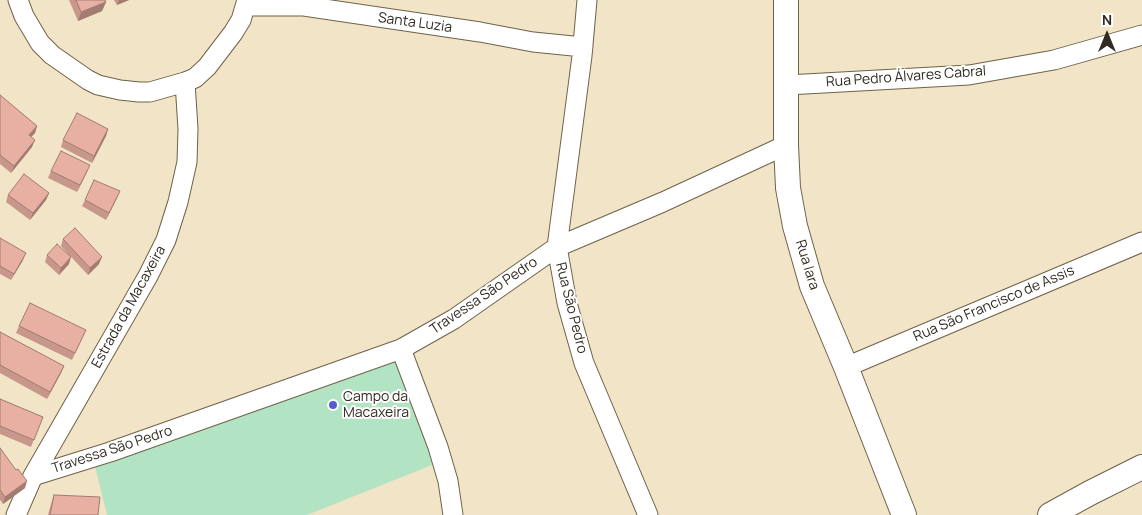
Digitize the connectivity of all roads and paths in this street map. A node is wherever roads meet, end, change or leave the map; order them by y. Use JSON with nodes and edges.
{"nodes":[{"id":1,"x":18,"y":0,"type":"edge"},
{"id":2,"x":587,"y":0,"type":"edge"},
{"id":3,"x":786,"y":0,"type":"edge"},
{"id":4,"x":246,"y":3,"type":"edge"},
{"id":5,"x":1142,"y":35,"type":"edge"},
{"id":6,"x":583,"y":47,"type":"junction"},
{"id":7,"x":185,"y":82,"type":"junction"},
{"id":8,"x":787,"y":85,"type":"junction"},
{"id":9,"x":786,"y":145,"type":"junction"},
{"id":10,"x":1142,"y":242,"type":"edge"},
{"id":11,"x":557,"y":247,"type":"junction"},
{"id":12,"x":401,"y":349,"type":"junction"},
{"id":13,"x":846,"y":368,"type":"junction"},
{"id":14,"x":1142,"y":468,"type":"edge"},
{"id":15,"x":33,"y":476,"type":"junction"},
{"id":16,"x":16,"y":515,"type":"edge"},
{"id":17,"x":453,"y":515,"type":"edge"},
{"id":18,"x":648,"y":515,"type":"edge"},
{"id":19,"x":904,"y":515,"type":"edge"},
{"id":20,"x":1050,"y":515,"type":"edge"}],
"edges":[{"from":1,"to":7,"type":"street"},
{"from":2,"to":6,"type":"street","name":"Rua São Pedro"},
{"from":3,"to":8,"type":"street","name":"Rua Iara"},
{"from":4,"to":6,"type":"street","name":"Santa Luzia"},
{"from":4,"to":7,"type":"street"},
{"from":5,"to":8,"type":"street","name":"Rua Pedro Álvares Cabral"},
{"from":6,"to":11,"type":"street","name":"Rua São Pedro"},
{"from":7,"to":15,"type":"street","name":"Estrada da Macaxeira"},
{"from":8,"to":9,"type":"street","name":"Rua Iara"},
{"from":9,"to":11,"type":"street","name":"Travessa São Pedro"},
{"from":9,"to":13,"type":"street","name":"Rua Iara"},
{"from":10,"to":13,"type":"street","name":"Rua São Francisco de Assis"},
{"from":11,"to":12,"type":"street","name":"Travessa São Pedro"},
{"from":11,"to":18,"type":"street","name":"Rua São Pedro"},
{"from":12,"to":15,"type":"street","name":"Travessa São Pedro"},
{"from":12,"to":17,"type":"street"},
{"from":13,"to":19,"type":"street","name":"Rua Iara"},
{"from":14,"to":20,"type":"street"},
{"from":15,"to":16,"type":"street","name":"Estrada da Macaxeira"}]}
